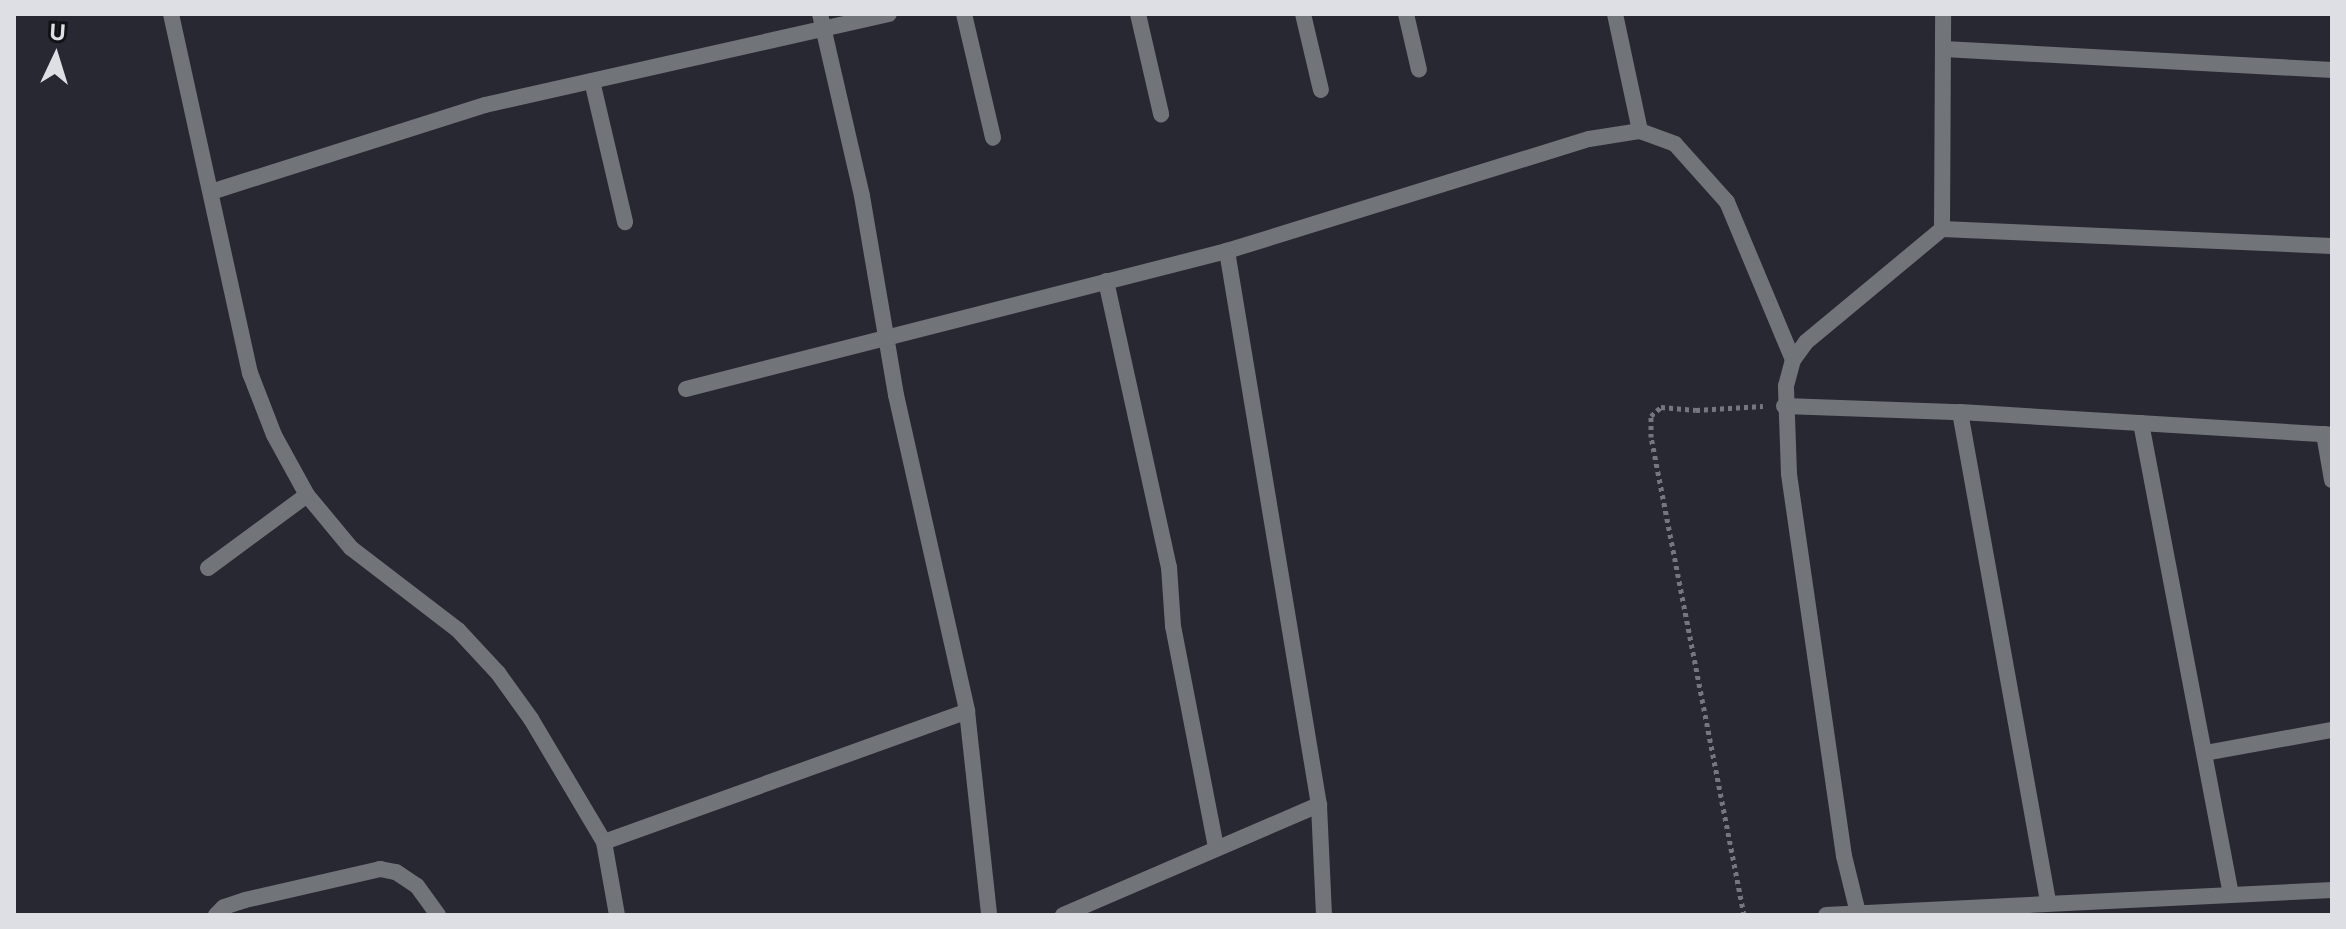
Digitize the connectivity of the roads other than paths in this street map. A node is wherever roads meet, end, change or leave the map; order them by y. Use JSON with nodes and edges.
{"nodes":[{"id":1,"x":171,"y":14,"type":"edge"},
{"id":2,"x":889,"y":14,"type":"edge"},
{"id":3,"x":964,"y":14,"type":"edge"},
{"id":4,"x":1138,"y":14,"type":"edge"},
{"id":5,"x":1303,"y":14,"type":"edge"},
{"id":6,"x":1406,"y":14,"type":"edge"},
{"id":7,"x":1615,"y":14,"type":"edge"},
{"id":8,"x":1943,"y":14,"type":"edge"},
{"id":9,"x":822,"y":22,"type":"edge"},
{"id":10,"x":1944,"y":49,"type":"junction"},
{"id":11,"x":1419,"y":70,"type":"dead end"},
{"id":12,"x":2332,"y":70,"type":"edge"},
{"id":13,"x":592,"y":81,"type":"junction"},
{"id":14,"x":1321,"y":90,"type":"dead end"},
{"id":15,"x":1161,"y":114,"type":"dead end"},
{"id":16,"x":1640,"y":131,"type":"junction"},
{"id":17,"x":993,"y":138,"type":"dead end"},
{"id":18,"x":211,"y":192,"type":"junction"},
{"id":19,"x":625,"y":222,"type":"dead end"},
{"id":20,"x":1942,"y":229,"type":"junction"},
{"id":21,"x":2332,"y":246,"type":"edge"},
{"id":22,"x":1227,"y":251,"type":"junction"},
{"id":23,"x":1106,"y":281,"type":"junction"},
{"id":24,"x":886,"y":338,"type":"junction"},
{"id":25,"x":1793,"y":360,"type":"junction"},
{"id":26,"x":686,"y":389,"type":"dead end"},
{"id":27,"x":1784,"y":406,"type":"junction"},
{"id":28,"x":1960,"y":412,"type":"junction"},
{"id":29,"x":2141,"y":423,"type":"junction"},
{"id":30,"x":2328,"y":434,"type":"edge"},
{"id":31,"x":2332,"y":480,"type":"edge"},
{"id":32,"x":307,"y":495,"type":"junction"},
{"id":33,"x":208,"y":568,"type":"dead end"},
{"id":34,"x":967,"y":711,"type":"junction"},
{"id":35,"x":2332,"y":730,"type":"edge"},
{"id":36,"x":2205,"y":753,"type":"junction"},
{"id":37,"x":1319,"y":805,"type":"junction"},
{"id":38,"x":604,"y":842,"type":"junction"},
{"id":39,"x":1216,"y":847,"type":"junction"},
{"id":40,"x":2332,"y":890,"type":"edge"},
{"id":41,"x":2231,"y":894,"type":"junction"},
{"id":42,"x":2048,"y":902,"type":"junction"},
{"id":43,"x":1858,"y":913,"type":"junction"},
{"id":44,"x":216,"y":915,"type":"edge"},
{"id":45,"x":438,"y":915,"type":"edge"},
{"id":46,"x":617,"y":915,"type":"edge"},
{"id":47,"x":989,"y":915,"type":"edge"},
{"id":48,"x":1063,"y":915,"type":"edge"},
{"id":49,"x":1324,"y":915,"type":"edge"},
{"id":50,"x":1826,"y":915,"type":"edge"}],
"edges":[{"from":1,"to":18,"type":"street"},
{"from":2,"to":9,"type":"street"},
{"from":3,"to":17,"type":"street"},
{"from":4,"to":15,"type":"street"},
{"from":5,"to":14,"type":"street"},
{"from":6,"to":11,"type":"street"},
{"from":7,"to":16,"type":"street"},
{"from":8,"to":10,"type":"street"},
{"from":9,"to":13,"type":"street"},
{"from":9,"to":24,"type":"street"},
{"from":10,"to":12,"type":"street"},
{"from":10,"to":20,"type":"street"},
{"from":13,"to":18,"type":"street"},
{"from":13,"to":19,"type":"street"},
{"from":16,"to":22,"type":"street"},
{"from":16,"to":25,"type":"street"},
{"from":18,"to":32,"type":"street"},
{"from":20,"to":21,"type":"street"},
{"from":20,"to":25,"type":"street"},
{"from":22,"to":23,"type":"street"},
{"from":22,"to":37,"type":"street"},
{"from":23,"to":24,"type":"street"},
{"from":23,"to":39,"type":"street"},
{"from":24,"to":26,"type":"street"},
{"from":24,"to":34,"type":"street"},
{"from":25,"to":27,"type":"street"},
{"from":27,"to":28,"type":"street"},
{"from":27,"to":43,"type":"street"},
{"from":28,"to":29,"type":"street"},
{"from":28,"to":42,"type":"street"},
{"from":29,"to":30,"type":"street"},
{"from":29,"to":36,"type":"street"},
{"from":30,"to":31,"type":"street"},
{"from":32,"to":33,"type":"street"},
{"from":32,"to":38,"type":"street"},
{"from":34,"to":38,"type":"street"},
{"from":34,"to":47,"type":"street"},
{"from":35,"to":36,"type":"street"},
{"from":36,"to":41,"type":"street"},
{"from":37,"to":39,"type":"street"},
{"from":37,"to":49,"type":"street"},
{"from":38,"to":46,"type":"street"},
{"from":39,"to":48,"type":"street"},
{"from":40,"to":41,"type":"street"},
{"from":41,"to":42,"type":"street"},
{"from":42,"to":43,"type":"street"},
{"from":43,"to":50,"type":"street"},
{"from":44,"to":45,"type":"street"}]}
